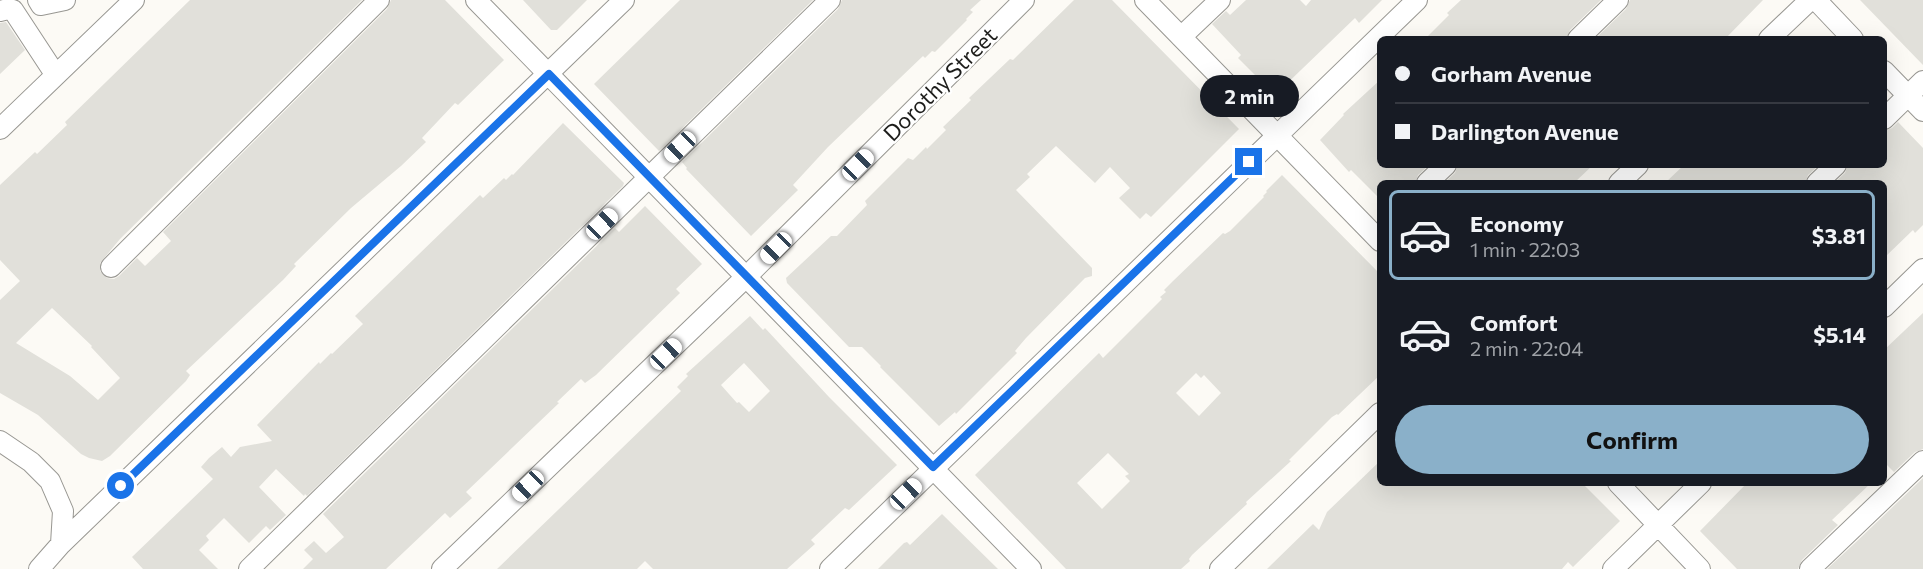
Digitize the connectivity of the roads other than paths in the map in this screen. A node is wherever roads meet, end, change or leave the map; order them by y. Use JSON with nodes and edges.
{"nodes":[{"id":1,"x":65,"y":0,"type":"edge"},
{"id":2,"x":134,"y":0,"type":"edge"},
{"id":3,"x":379,"y":0,"type":"edge"},
{"id":4,"x":476,"y":0,"type":"edge"},
{"id":5,"x":624,"y":0,"type":"edge"},
{"id":6,"x":830,"y":0,"type":"edge"},
{"id":7,"x":1024,"y":0,"type":"edge"},
{"id":8,"x":1145,"y":0,"type":"edge"},
{"id":9,"x":1220,"y":0,"type":"edge"},
{"id":10,"x":1417,"y":0,"type":"edge"},
{"id":11,"x":1618,"y":0,"type":"edge"},
{"id":12,"x":1810,"y":0,"type":"edge"},
{"id":13,"x":1816,"y":0,"type":"edge"},
{"id":14,"x":38,"y":8,"type":"edge"},
{"id":15,"x":0,"y":11,"type":"edge"},
{"id":16,"x":1380,"y":36,"type":"edge"},
{"id":17,"x":1581,"y":36,"type":"edge"},
{"id":18,"x":1772,"y":36,"type":"edge"},
{"id":19,"x":1851,"y":36,"type":"edge"},
{"id":20,"x":1181,"y":37,"type":"junction"},
{"id":21,"x":1377,"y":39,"type":"edge"},
{"id":22,"x":34,"y":41,"type":"junction"},
{"id":23,"x":55,"y":74,"type":"junction"},
{"id":24,"x":549,"y":74,"type":"junction"},
{"id":25,"x":1887,"y":74,"type":"edge"},
{"id":26,"x":1923,"y":81,"type":"edge"},
{"id":27,"x":1908,"y":96,"type":"junction"},
{"id":28,"x":1923,"y":111,"type":"edge"},
{"id":29,"x":1887,"y":116,"type":"edge"},
{"id":30,"x":0,"y":129,"type":"edge"},
{"id":31,"x":1277,"y":135,"type":"junction"},
{"id":32,"x":1443,"y":168,"type":"edge"},
{"id":33,"x":1635,"y":168,"type":"edge"},
{"id":34,"x":1833,"y":168,"type":"edge"},
{"id":35,"x":649,"y":177,"type":"junction"},
{"id":36,"x":1430,"y":180,"type":"edge"},
{"id":37,"x":1622,"y":180,"type":"edge"},
{"id":38,"x":1820,"y":180,"type":"edge"},
{"id":39,"x":1377,"y":233,"type":"edge"},
{"id":40,"x":111,"y":267,"type":"dead end"},
{"id":41,"x":1923,"y":269,"type":"edge"},
{"id":42,"x":747,"y":276,"type":"junction"},
{"id":43,"x":1887,"y":304,"type":"edge"},
{"id":44,"x":1377,"y":416,"type":"edge"},
{"id":45,"x":0,"y":441,"type":"edge"},
{"id":46,"x":1923,"y":461,"type":"edge"},
{"id":47,"x":933,"y":467,"type":"junction"},
{"id":48,"x":1621,"y":486,"type":"edge"},
{"id":49,"x":1698,"y":486,"type":"edge"},
{"id":50,"x":1658,"y":524,"type":"junction"},
{"id":51,"x":61,"y":544,"type":"junction"},
{"id":52,"x":48,"y":566,"type":"edge"},
{"id":53,"x":1029,"y":568,"type":"edge"},
{"id":54,"x":249,"y":569,"type":"edge"},
{"id":55,"x":442,"y":569,"type":"edge"},
{"id":56,"x":830,"y":569,"type":"edge"},
{"id":57,"x":1220,"y":569,"type":"edge"},
{"id":58,"x":1613,"y":569,"type":"edge"},
{"id":59,"x":1700,"y":569,"type":"edge"},
{"id":60,"x":1810,"y":569,"type":"edge"}],
"edges":[{"from":1,"to":14,"type":"street"},
{"from":2,"to":23,"type":"street"},
{"from":3,"to":40,"type":"street"},
{"from":4,"to":24,"type":"street"},
{"from":5,"to":24,"type":"street"},
{"from":6,"to":35,"type":"street"},
{"from":7,"to":42,"type":"street","name":"Dorothy Street"},
{"from":8,"to":20,"type":"street"},
{"from":9,"to":20,"type":"street"},
{"from":10,"to":16,"type":"street"},
{"from":11,"to":17,"type":"street"},
{"from":12,"to":18,"type":"street"},
{"from":13,"to":19,"type":"street"},
{"from":14,"to":22,"type":"street"},
{"from":15,"to":22,"type":"street"},
{"from":20,"to":31,"type":"street"},
{"from":21,"to":31,"type":"street"},
{"from":22,"to":23,"type":"street"},
{"from":23,"to":30,"type":"street"},
{"from":24,"to":35,"type":"street"},
{"from":24,"to":51,"type":"street"},
{"from":25,"to":27,"type":"street"},
{"from":26,"to":27,"type":"street"},
{"from":27,"to":28,"type":"street"},
{"from":27,"to":29,"type":"street"},
{"from":31,"to":39,"type":"street"},
{"from":31,"to":47,"type":"street"},
{"from":32,"to":36,"type":"street"},
{"from":33,"to":37,"type":"street"},
{"from":34,"to":38,"type":"street"},
{"from":35,"to":42,"type":"street"},
{"from":35,"to":54,"type":"street"},
{"from":41,"to":43,"type":"street"},
{"from":42,"to":47,"type":"street"},
{"from":42,"to":55,"type":"street","name":"Dorothy Street"},
{"from":44,"to":57,"type":"street"},
{"from":45,"to":51,"type":"street"},
{"from":46,"to":60,"type":"street"},
{"from":47,"to":53,"type":"street"},
{"from":47,"to":56,"type":"street"},
{"from":48,"to":50,"type":"street"},
{"from":49,"to":50,"type":"street"},
{"from":50,"to":58,"type":"street"},
{"from":50,"to":59,"type":"street"},
{"from":51,"to":52,"type":"street"}]}
